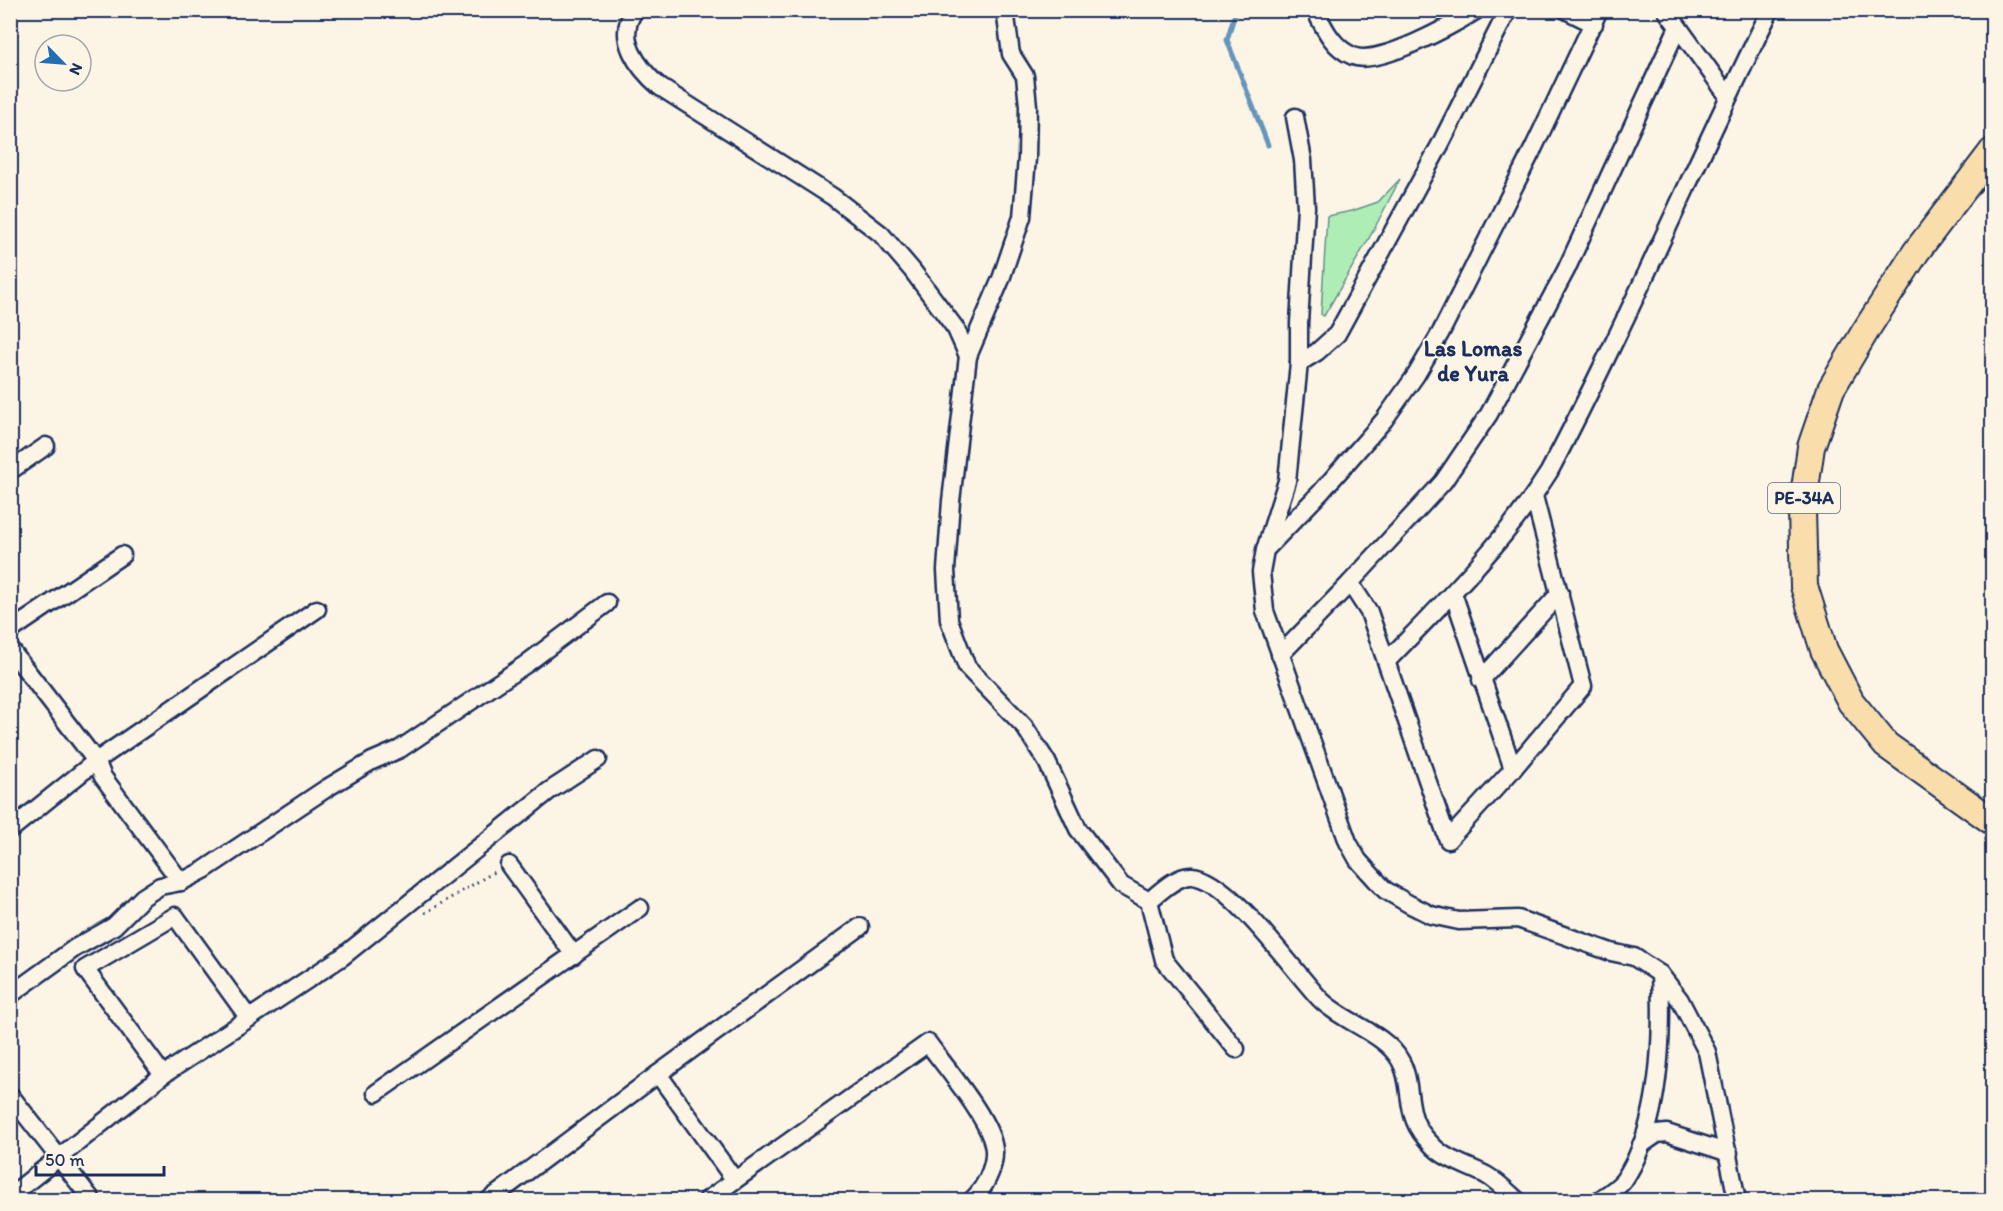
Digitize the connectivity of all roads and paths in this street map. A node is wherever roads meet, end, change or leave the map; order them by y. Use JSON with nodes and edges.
{"nodes":[{"id":1,"x":635,"y":10,"type":"edge"},
{"id":2,"x":1005,"y":10,"type":"edge"},
{"id":3,"x":1315,"y":10,"type":"edge"},
{"id":4,"x":1477,"y":10,"type":"edge"},
{"id":5,"x":1508,"y":10,"type":"edge"},
{"id":6,"x":1566,"y":10,"type":"edge"},
{"id":7,"x":1666,"y":10,"type":"edge"},
{"id":8,"x":1767,"y":10,"type":"edge"},
{"id":9,"x":1597,"y":17,"type":"edge"},
{"id":10,"x":1678,"y":27,"type":"junction"},
{"id":11,"x":1728,"y":96,"type":"junction"},
{"id":12,"x":1295,"y":117,"type":"dead end"},
{"id":13,"x":1992,"y":152,"type":"edge"},
{"id":14,"x":968,"y":356,"type":"junction"},
{"id":15,"x":1299,"y":363,"type":"junction"},
{"id":16,"x":46,"y":446,"type":"dead end"},
{"id":17,"x":10,"y":471,"type":"edge"},
{"id":18,"x":1534,"y":496,"type":"junction"},
{"id":19,"x":1265,"y":550,"type":"junction"},
{"id":20,"x":122,"y":555,"type":"dead end"},
{"id":21,"x":1350,"y":583,"type":"junction"},
{"id":22,"x":1453,"y":593,"type":"junction"},
{"id":23,"x":1560,"y":593,"type":"junction"},
{"id":24,"x":607,"y":603,"type":"dead end"},
{"id":25,"x":317,"y":609,"type":"dead end"},
{"id":26,"x":10,"y":632,"type":"edge"},
{"id":27,"x":10,"y":649,"type":"edge"},
{"id":28,"x":1280,"y":655,"type":"junction"},
{"id":29,"x":1387,"y":661,"type":"junction"},
{"id":30,"x":1482,"y":680,"type":"junction"},
{"id":31,"x":598,"y":759,"type":"dead end"},
{"id":32,"x":96,"y":761,"type":"junction"},
{"id":33,"x":1513,"y":769,"type":"junction"},
{"id":34,"x":1992,"y":821,"type":"edge"},
{"id":35,"x":10,"y":830,"type":"edge"},
{"id":36,"x":509,"y":865,"type":"joint"},
{"id":37,"x":181,"y":882,"type":"junction"},
{"id":38,"x":1149,"y":901,"type":"junction"},
{"id":39,"x":640,"y":908,"type":"dead end"},
{"id":40,"x":400,"y":911,"type":"junction"},
{"id":41,"x":860,"y":927,"type":"dead end"},
{"id":42,"x":574,"y":955,"type":"junction"},
{"id":43,"x":1660,"y":975,"type":"junction"},
{"id":44,"x":10,"y":995,"type":"edge"},
{"id":45,"x":248,"y":1017,"type":"junction"},
{"id":46,"x":1236,"y":1049,"type":"dead end"},
{"id":47,"x":658,"y":1074,"type":"junction"},
{"id":48,"x":163,"y":1075,"type":"junction"},
{"id":49,"x":376,"y":1093,"type":"dead end"},
{"id":50,"x":10,"y":1095,"type":"edge"},
{"id":51,"x":1641,"y":1146,"type":"junction"},
{"id":52,"x":1729,"y":1153,"type":"junction"},
{"id":53,"x":59,"y":1158,"type":"junction"},
{"id":54,"x":734,"y":1179,"type":"junction"},
{"id":55,"x":10,"y":1196,"type":"edge"},
{"id":56,"x":92,"y":1200,"type":"edge"},
{"id":57,"x":489,"y":1200,"type":"edge"},
{"id":58,"x":707,"y":1200,"type":"edge"},
{"id":59,"x":972,"y":1200,"type":"edge"},
{"id":60,"x":1517,"y":1200,"type":"edge"},
{"id":61,"x":1599,"y":1200,"type":"edge"},
{"id":62,"x":1737,"y":1200,"type":"edge"}],
"edges":[{"from":1,"to":14,"type":"street"},
{"from":2,"to":14,"type":"street"},
{"from":3,"to":4,"type":"street"},
{"from":5,"to":15,"type":"street"},
{"from":6,"to":9,"type":"street"},
{"from":7,"to":10,"type":"street"},
{"from":8,"to":11,"type":"street"},
{"from":9,"to":19,"type":"street"},
{"from":10,"to":11,"type":"street"},
{"from":10,"to":21,"type":"street"},
{"from":11,"to":18,"type":"street"},
{"from":12,"to":15,"type":"street"},
{"from":13,"to":34,"type":"highway","number":"PE-34A"},
{"from":14,"to":38,"type":"street"},
{"from":15,"to":19,"type":"street"},
{"from":16,"to":17,"type":"street"},
{"from":18,"to":22,"type":"street"},
{"from":18,"to":23,"type":"street"},
{"from":19,"to":28,"type":"street"},
{"from":20,"to":26,"type":"street"},
{"from":21,"to":28,"type":"street"},
{"from":21,"to":29,"type":"street"},
{"from":22,"to":29,"type":"street"},
{"from":22,"to":30,"type":"street"},
{"from":23,"to":30,"type":"street"},
{"from":23,"to":33,"type":"street"},
{"from":24,"to":37,"type":"street"},
{"from":25,"to":32,"type":"street"},
{"from":27,"to":32,"type":"street"},
{"from":28,"to":43,"type":"street"},
{"from":29,"to":33,"type":"street"},
{"from":30,"to":33,"type":"street"},
{"from":31,"to":40,"type":"street"},
{"from":32,"to":35,"type":"street"},
{"from":32,"to":37,"type":"street"},
{"from":36,"to":40,"type":"path"},
{"from":36,"to":42,"type":"street"},
{"from":37,"to":44,"type":"street"},
{"from":38,"to":46,"type":"street"},
{"from":38,"to":60,"type":"street"},
{"from":39,"to":42,"type":"street"},
{"from":40,"to":45,"type":"street"},
{"from":41,"to":47,"type":"street"},
{"from":42,"to":49,"type":"street"},
{"from":43,"to":51,"type":"street"},
{"from":43,"to":52,"type":"street"},
{"from":45,"to":48,"type":"street"},
{"from":45,"to":48,"type":"street"},
{"from":47,"to":54,"type":"street"},
{"from":47,"to":57,"type":"street"},
{"from":48,"to":53,"type":"street"},
{"from":50,"to":53,"type":"street"},
{"from":51,"to":52,"type":"street"},
{"from":51,"to":61,"type":"street"},
{"from":52,"to":62,"type":"street"},
{"from":53,"to":55,"type":"street"},
{"from":53,"to":56,"type":"street"},
{"from":54,"to":58,"type":"street"},
{"from":54,"to":59,"type":"street"}]}
